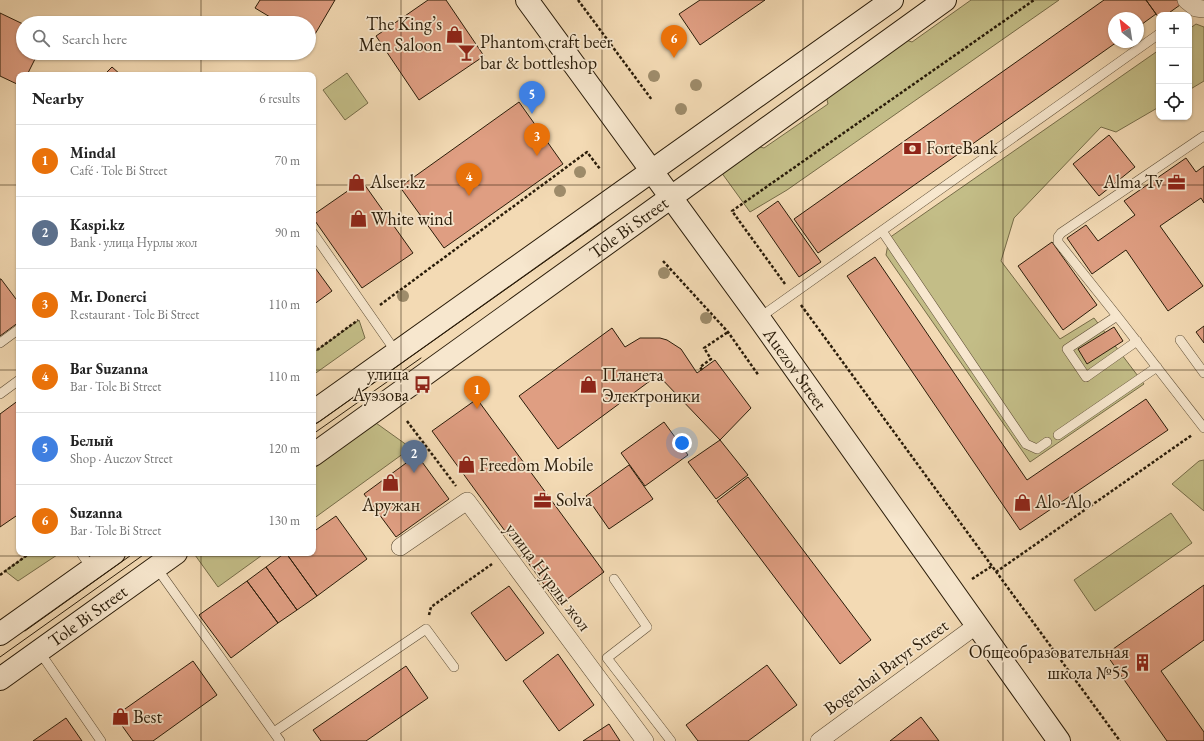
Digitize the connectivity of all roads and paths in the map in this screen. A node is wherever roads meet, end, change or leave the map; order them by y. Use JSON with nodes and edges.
{"nodes":[{"id":1,"x":527,"y":0,"type":"edge"},
{"id":2,"x":578,"y":0,"type":"edge"},
{"id":3,"x":892,"y":0,"type":"edge"},
{"id":4,"x":945,"y":0,"type":"edge"},
{"id":5,"x":1034,"y":0,"type":"edge"},
{"id":6,"x":1156,"y":36,"type":"edge"},
{"id":7,"x":652,"y":100,"type":"dead end"},
{"id":8,"x":1204,"y":136,"type":"edge"},
{"id":9,"x":600,"y":169,"type":"dead end"},
{"id":10,"x":651,"y":170,"type":"junction"},
{"id":11,"x":671,"y":197,"type":"junction"},
{"id":12,"x":882,"y":231,"type":"junction"},
{"id":13,"x":316,"y":237,"type":"edge"},
{"id":14,"x":663,"y":262,"type":"dead end"},
{"id":15,"x":793,"y":294,"type":"junction"},
{"id":16,"x":369,"y":313,"type":"junction"},
{"id":17,"x":1117,"y":316,"type":"junction"},
{"id":18,"x":759,"y":318,"type":"junction"},
{"id":19,"x":16,"y":331,"type":"edge"},
{"id":20,"x":728,"y":332,"type":"junction"},
{"id":21,"x":1180,"y":340,"type":"dead end"},
{"id":22,"x":1137,"y":341,"type":"junction"},
{"id":23,"x":0,"y":343,"type":"edge"},
{"id":24,"x":316,"y":351,"type":"edge"},
{"id":25,"x":396,"y":352,"type":"junction"},
{"id":26,"x":1157,"y":367,"type":"junction"},
{"id":27,"x":702,"y":370,"type":"dead end"},
{"id":28,"x":1204,"y":373,"type":"edge"},
{"id":29,"x":759,"y":376,"type":"dead end"},
{"id":30,"x":16,"y":382,"type":"edge"},
{"id":31,"x":0,"y":394,"type":"edge"},
{"id":32,"x":316,"y":410,"type":"edge"},
{"id":33,"x":407,"y":421,"type":"dead end"},
{"id":34,"x":1204,"y":428,"type":"edge"},
{"id":35,"x":1058,"y":435,"type":"dead end"},
{"id":36,"x":1047,"y":442,"type":"dead end"},
{"id":37,"x":316,"y":453,"type":"edge"},
{"id":38,"x":466,"y":501,"type":"junction"},
{"id":39,"x":400,"y":547,"type":"dead end"},
{"id":40,"x":506,"y":554,"type":"junction"},
{"id":41,"x":26,"y":556,"type":"edge"},
{"id":42,"x":104,"y":556,"type":"edge"},
{"id":43,"x":172,"y":556,"type":"edge"},
{"id":44,"x":86,"y":561,"type":"edge"},
{"id":45,"x":992,"y":566,"type":"junction"},
{"id":46,"x":156,"y":567,"type":"junction"},
{"id":47,"x":996,"y":572,"type":"junction"},
{"id":48,"x":0,"y":574,"type":"edge"},
{"id":49,"x":614,"y":579,"type":"dead end"},
{"id":50,"x":972,"y":579,"type":"dead end"},
{"id":51,"x":976,"y":625,"type":"junction"},
{"id":52,"x":426,"y":629,"type":"junction"},
{"id":53,"x":0,"y":634,"type":"edge"},
{"id":54,"x":39,"y":651,"type":"junction"},
{"id":55,"x":454,"y":667,"type":"dead end"},
{"id":56,"x":0,"y":679,"type":"edge"},
{"id":57,"x":274,"y":732,"type":"junction"},
{"id":58,"x":101,"y":741,"type":"edge"},
{"id":59,"x":280,"y":741,"type":"edge"},
{"id":60,"x":645,"y":741,"type":"edge"},
{"id":61,"x":671,"y":741,"type":"edge"},
{"id":62,"x":819,"y":741,"type":"edge"},
{"id":63,"x":1059,"y":741,"type":"edge"},
{"id":64,"x":1120,"y":741,"type":"edge"}],
"edges":[{"from":1,"to":10,"type":"main road","name":"Auezov Street"},
{"from":2,"to":7,"type":"path"},
{"from":3,"to":10,"type":"main road","name":"Tole Bi Street"},
{"from":4,"to":11,"type":"main road","name":"Tole Bi Street"},
{"from":5,"to":15,"type":"path"},
{"from":6,"to":12,"type":"lane"},
{"from":8,"to":17,"type":"lane"},
{"from":9,"to":16,"type":"path"},
{"from":10,"to":11,"type":"main road","name":"Auezov Street"},
{"from":10,"to":25,"type":"main road","name":"Tole Bi Street"},
{"from":11,"to":18,"type":"main road","name":"Auezov Street"},
{"from":11,"to":37,"type":"main road","name":"Tole Bi Street"},
{"from":12,"to":15,"type":"lane"},
{"from":12,"to":36,"type":"lane"},
{"from":13,"to":16,"type":"lane"},
{"from":14,"to":20,"type":"path"},
{"from":15,"to":18,"type":"lane"},
{"from":15,"to":45,"type":"path"},
{"from":16,"to":24,"type":"path"},
{"from":16,"to":25,"type":"lane"},
{"from":17,"to":22,"type":"lane"},
{"from":17,"to":22,"type":"lane"},
{"from":18,"to":51,"type":"main road","name":"Auezov Street"},
{"from":19,"to":23,"type":"lane"},
{"from":20,"to":27,"type":"path"},
{"from":20,"to":29,"type":"path"},
{"from":21,"to":28,"type":"lane"},
{"from":22,"to":26,"type":"lane"},
{"from":25,"to":32,"type":"main road","name":"Tole Bi Street"},
{"from":26,"to":34,"type":"lane"},
{"from":26,"to":35,"type":"lane"},
{"from":30,"to":31,"type":"lane"},
{"from":33,"to":38,"type":"path"},
{"from":34,"to":47,"type":"path"},
{"from":38,"to":39,"type":"street"},
{"from":38,"to":40,"type":"street","name":"улица Нурлы жол"},
{"from":40,"to":52,"type":"path"},
{"from":40,"to":60,"type":"street","name":"улица Нурлы жол"},
{"from":41,"to":48,"type":"path"},
{"from":42,"to":44,"type":"main road","name":"Tole Bi Street"},
{"from":43,"to":46,"type":"main road","name":"Tole Bi Street"},
{"from":44,"to":53,"type":"main road","name":"Tole Bi Street"},
{"from":45,"to":47,"type":"path"},
{"from":45,"to":50,"type":"path"},
{"from":46,"to":54,"type":"main road","name":"Tole Bi Street"},
{"from":46,"to":57,"type":"lane"},
{"from":47,"to":64,"type":"path"},
{"from":49,"to":61,"type":"lane"},
{"from":51,"to":62,"type":"street","name":"Bogenbai Batyr Street"},
{"from":51,"to":63,"type":"main road","name":"Auezov Street"},
{"from":52,"to":55,"type":"lane"},
{"from":52,"to":57,"type":"lane"},
{"from":54,"to":56,"type":"main road","name":"Tole Bi Street"},
{"from":54,"to":58,"type":"lane"},
{"from":57,"to":59,"type":"lane"}]}
